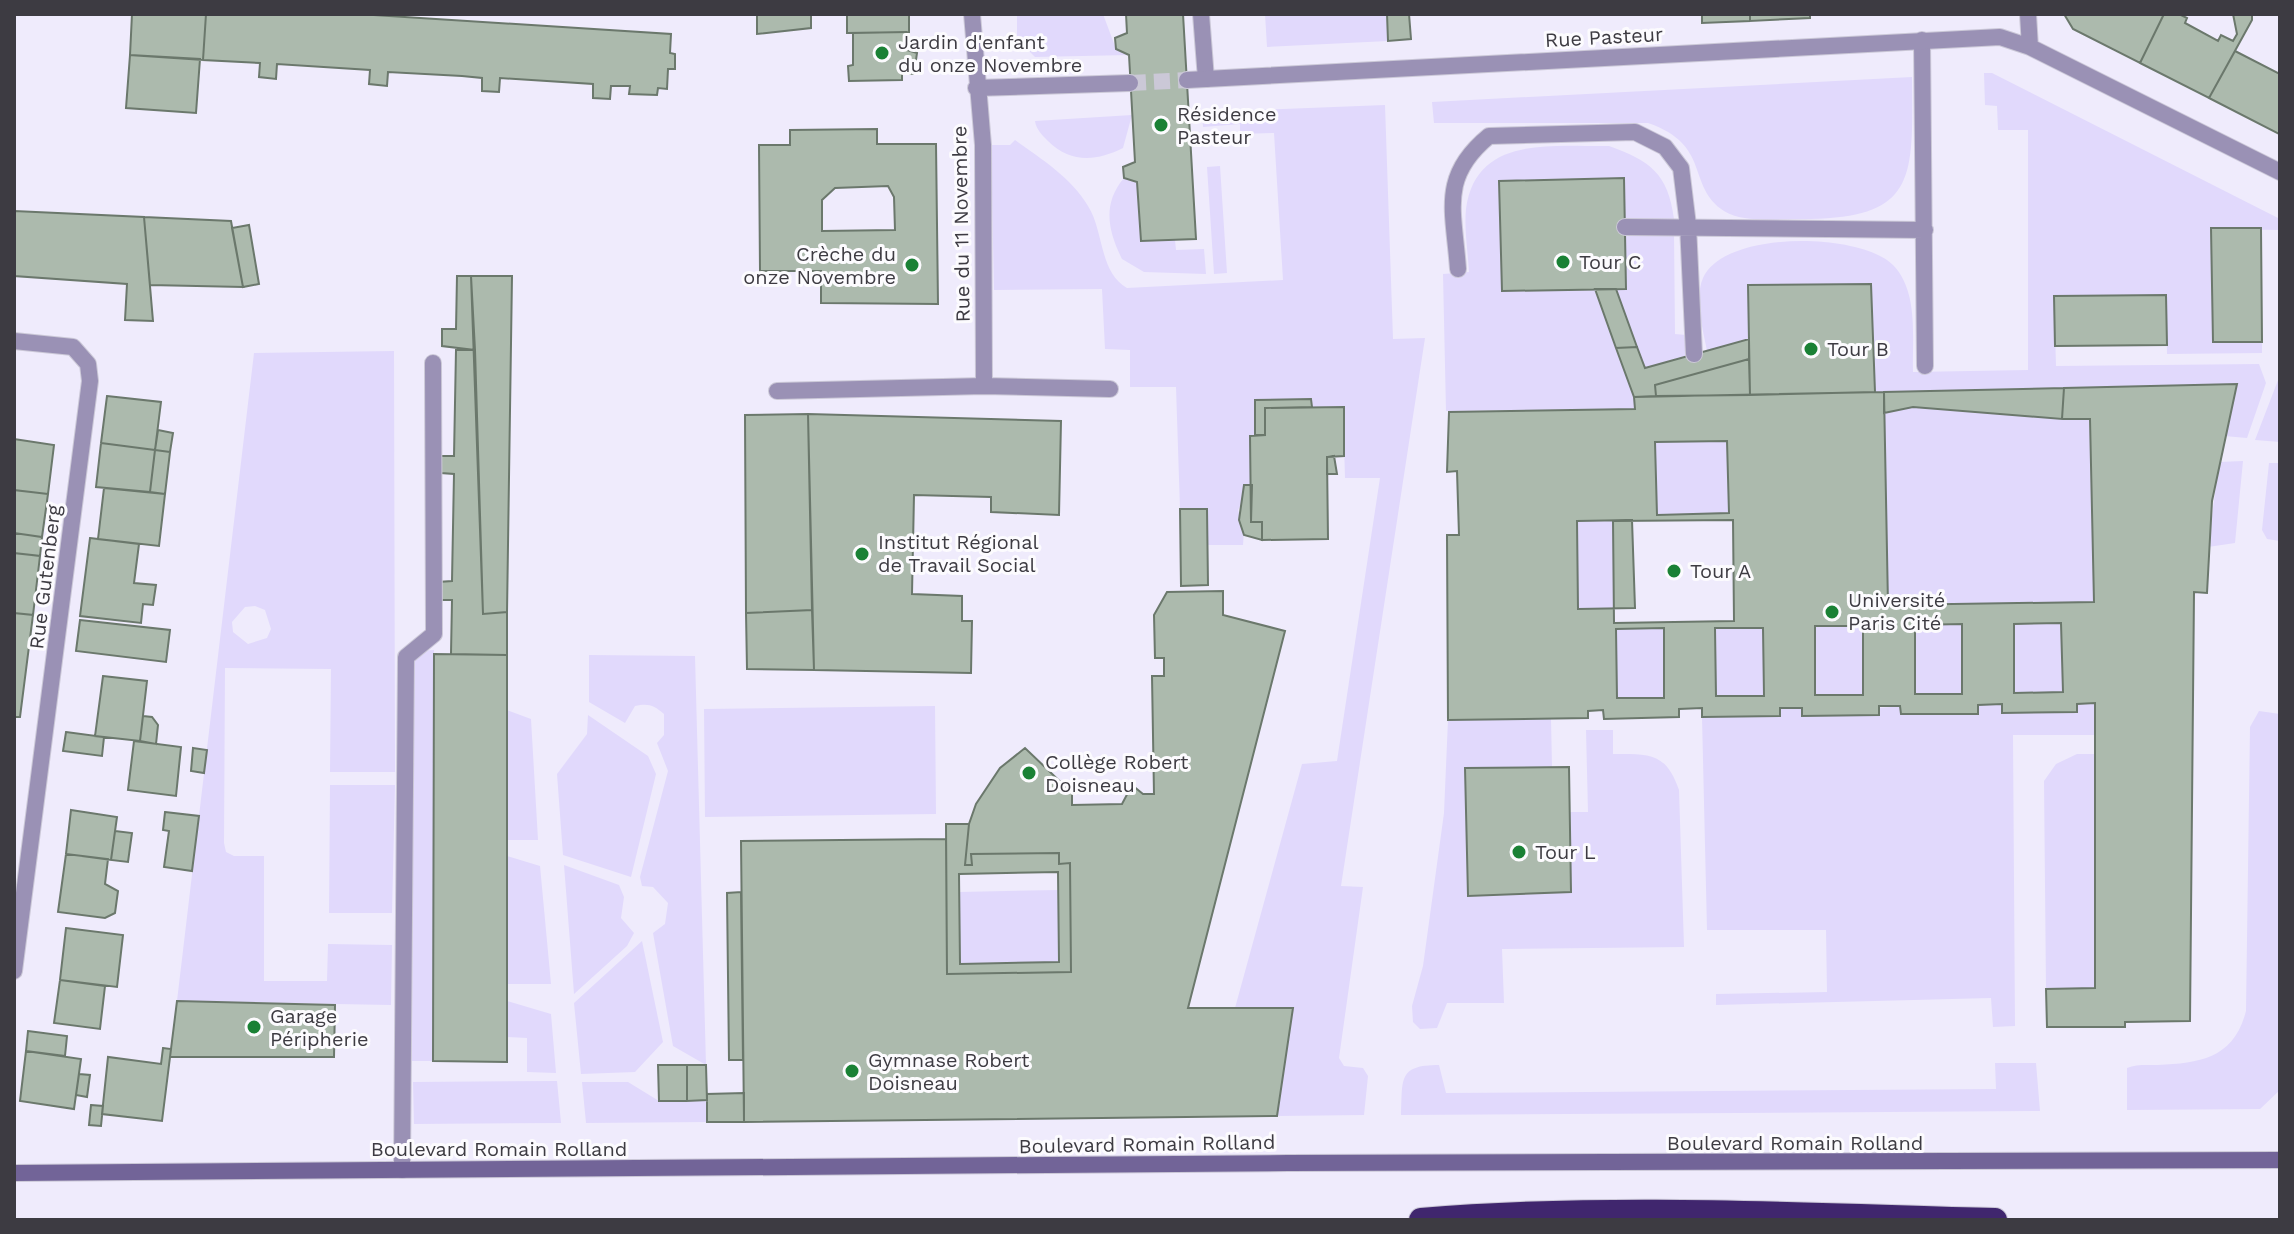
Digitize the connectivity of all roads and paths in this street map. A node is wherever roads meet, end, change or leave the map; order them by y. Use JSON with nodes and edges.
{"nodes":[{"id":1,"x":972,"y":14,"type":"edge"},
{"id":2,"x":1201,"y":14,"type":"edge"},
{"id":3,"x":2028,"y":14,"type":"edge"},
{"id":4,"x":1922,"y":40,"type":"junction"},
{"id":5,"x":2030,"y":47,"type":"junction"},
{"id":6,"x":1206,"y":79,"type":"junction"},
{"id":7,"x":1187,"y":80,"type":"tunnel mouth"},
{"id":8,"x":1130,"y":83,"type":"tunnel mouth"},
{"id":9,"x":976,"y":88,"type":"junction"},
{"id":10,"x":2280,"y":172,"type":"edge"},
{"id":11,"x":1688,"y":225,"type":"junction"},
{"id":12,"x":1625,"y":227,"type":"dead end"},
{"id":13,"x":1925,"y":230,"type":"junction"},
{"id":14,"x":1458,"y":269,"type":"dead end"},
{"id":15,"x":14,"y":341,"type":"edge"},
{"id":16,"x":1694,"y":354,"type":"dead end"},
{"id":17,"x":433,"y":363,"type":"dead end"},
{"id":18,"x":1925,"y":366,"type":"dead end"},
{"id":19,"x":984,"y":386,"type":"junction"},
{"id":20,"x":1110,"y":389,"type":"dead end"},
{"id":21,"x":777,"y":391,"type":"dead end"},
{"id":22,"x":14,"y":971,"type":"edge"},
{"id":23,"x":2280,"y":1160,"type":"edge"},
{"id":24,"x":402,"y":1170,"type":"junction"},
{"id":25,"x":14,"y":1173,"type":"edge"},
{"id":26,"x":1421,"y":1220,"type":"edge"},
{"id":27,"x":1995,"y":1220,"type":"edge"}],
"edges":[{"from":1,"to":9,"type":"street","name":"Rue du 11 Novembre"},
{"from":2,"to":6,"type":"street"},
{"from":3,"to":5,"type":"street"},
{"from":4,"to":5,"type":"street","name":"Rue Pasteur"},
{"from":4,"to":6,"type":"street","name":"Rue Pasteur"},
{"from":4,"to":13,"type":"street"},
{"from":5,"to":10,"type":"street","name":"Rue Pasteur"},
{"from":6,"to":7,"type":"street","name":"Rue Pasteur"},
{"from":8,"to":9,"type":"street"},
{"from":9,"to":19,"type":"street","name":"Rue du 11 Novembre"},
{"from":11,"to":12,"type":"street"},
{"from":11,"to":13,"type":"street"},
{"from":11,"to":14,"type":"street"},
{"from":11,"to":16,"type":"street"},
{"from":13,"to":18,"type":"street"},
{"from":15,"to":22,"type":"street","name":"Rue Gutenberg"},
{"from":17,"to":24,"type":"street"},
{"from":19,"to":20,"type":"street"},
{"from":19,"to":21,"type":"street"},
{"from":23,"to":24,"type":"street","name":"Boulevard Romain Rolland"},
{"from":24,"to":25,"type":"street","name":"Boulevard Romain Rolland"},
{"from":26,"to":27,"type":"highway"}]}
